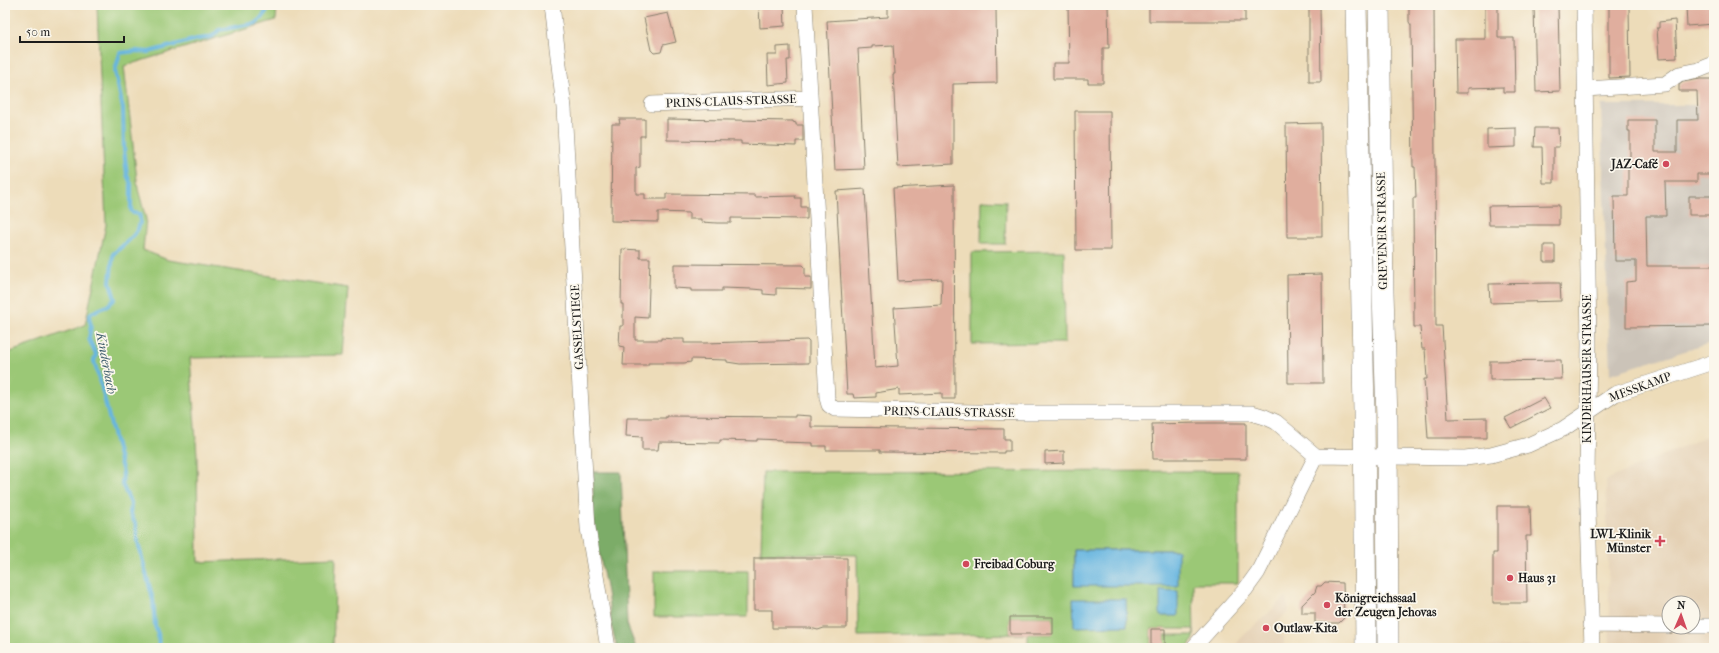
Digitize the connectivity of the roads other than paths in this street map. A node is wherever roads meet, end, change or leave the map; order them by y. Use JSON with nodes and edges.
{"nodes":[{"id":1,"x":552,"y":5,"type":"edge"},
{"id":2,"x":805,"y":5,"type":"edge"},
{"id":3,"x":1356,"y":5,"type":"edge"},
{"id":4,"x":1379,"y":5,"type":"edge"},
{"id":5,"x":1584,"y":5,"type":"edge"},
{"id":6,"x":1714,"y":64,"type":"edge"},
{"id":7,"x":1586,"y":89,"type":"junction"},
{"id":8,"x":810,"y":98,"type":"junction"},
{"id":9,"x":652,"y":104,"type":"dead end"},
{"id":10,"x":1714,"y":362,"type":"edge"},
{"id":11,"x":1587,"y":412,"type":"junction"},
{"id":12,"x":1316,"y":456,"type":"junction"},
{"id":13,"x":1365,"y":457,"type":"junction"},
{"id":14,"x":1386,"y":458,"type":"junction"},
{"id":15,"x":1590,"y":625,"type":"junction"},
{"id":16,"x":1661,"y":626,"type":"edge"},
{"id":17,"x":1701,"y":626,"type":"edge"},
{"id":18,"x":1714,"y":626,"type":"edge"},
{"id":19,"x":609,"y":646,"type":"edge"},
{"id":20,"x":1193,"y":648,"type":"edge"},
{"id":21,"x":1366,"y":648,"type":"edge"},
{"id":22,"x":1388,"y":648,"type":"edge"},
{"id":23,"x":1592,"y":648,"type":"edge"}],
"edges":[{"from":1,"to":19,"type":"street","name":"GASSELSTIEGE"},
{"from":2,"to":8,"type":"street","name":"PRINS-CLAUS-STRASSE"},
{"from":3,"to":13,"type":"main road","name":"GREVENER STRASSE"},
{"from":4,"to":14,"type":"main road","name":"GREVENER STRASSE"},
{"from":5,"to":7,"type":"street","name":"KINDERHAUSER STRASSE"},
{"from":6,"to":7,"type":"street"},
{"from":7,"to":11,"type":"street","name":"KINDERHAUSER STRASSE"},
{"from":8,"to":9,"type":"street","name":"PRINS-CLAUS-STRASSE"},
{"from":8,"to":12,"type":"street","name":"PRINS-CLAUS-STRASSE"},
{"from":10,"to":11,"type":"street","name":"MESSKAMP"},
{"from":11,"to":14,"type":"street","name":"MESSKAMP"},
{"from":11,"to":15,"type":"street","name":"KINDERHAUSER STRASSE"},
{"from":12,"to":13,"type":"street"},
{"from":12,"to":20,"type":"street"},
{"from":13,"to":14,"type":"street"},
{"from":13,"to":21,"type":"main road","name":"GREVENER STRASSE"},
{"from":14,"to":22,"type":"main road","name":"GREVENER STRASSE"},
{"from":15,"to":16,"type":"street"},
{"from":15,"to":23,"type":"street","name":"KINDERHAUSER STRASSE"},
{"from":17,"to":18,"type":"street"}]}
